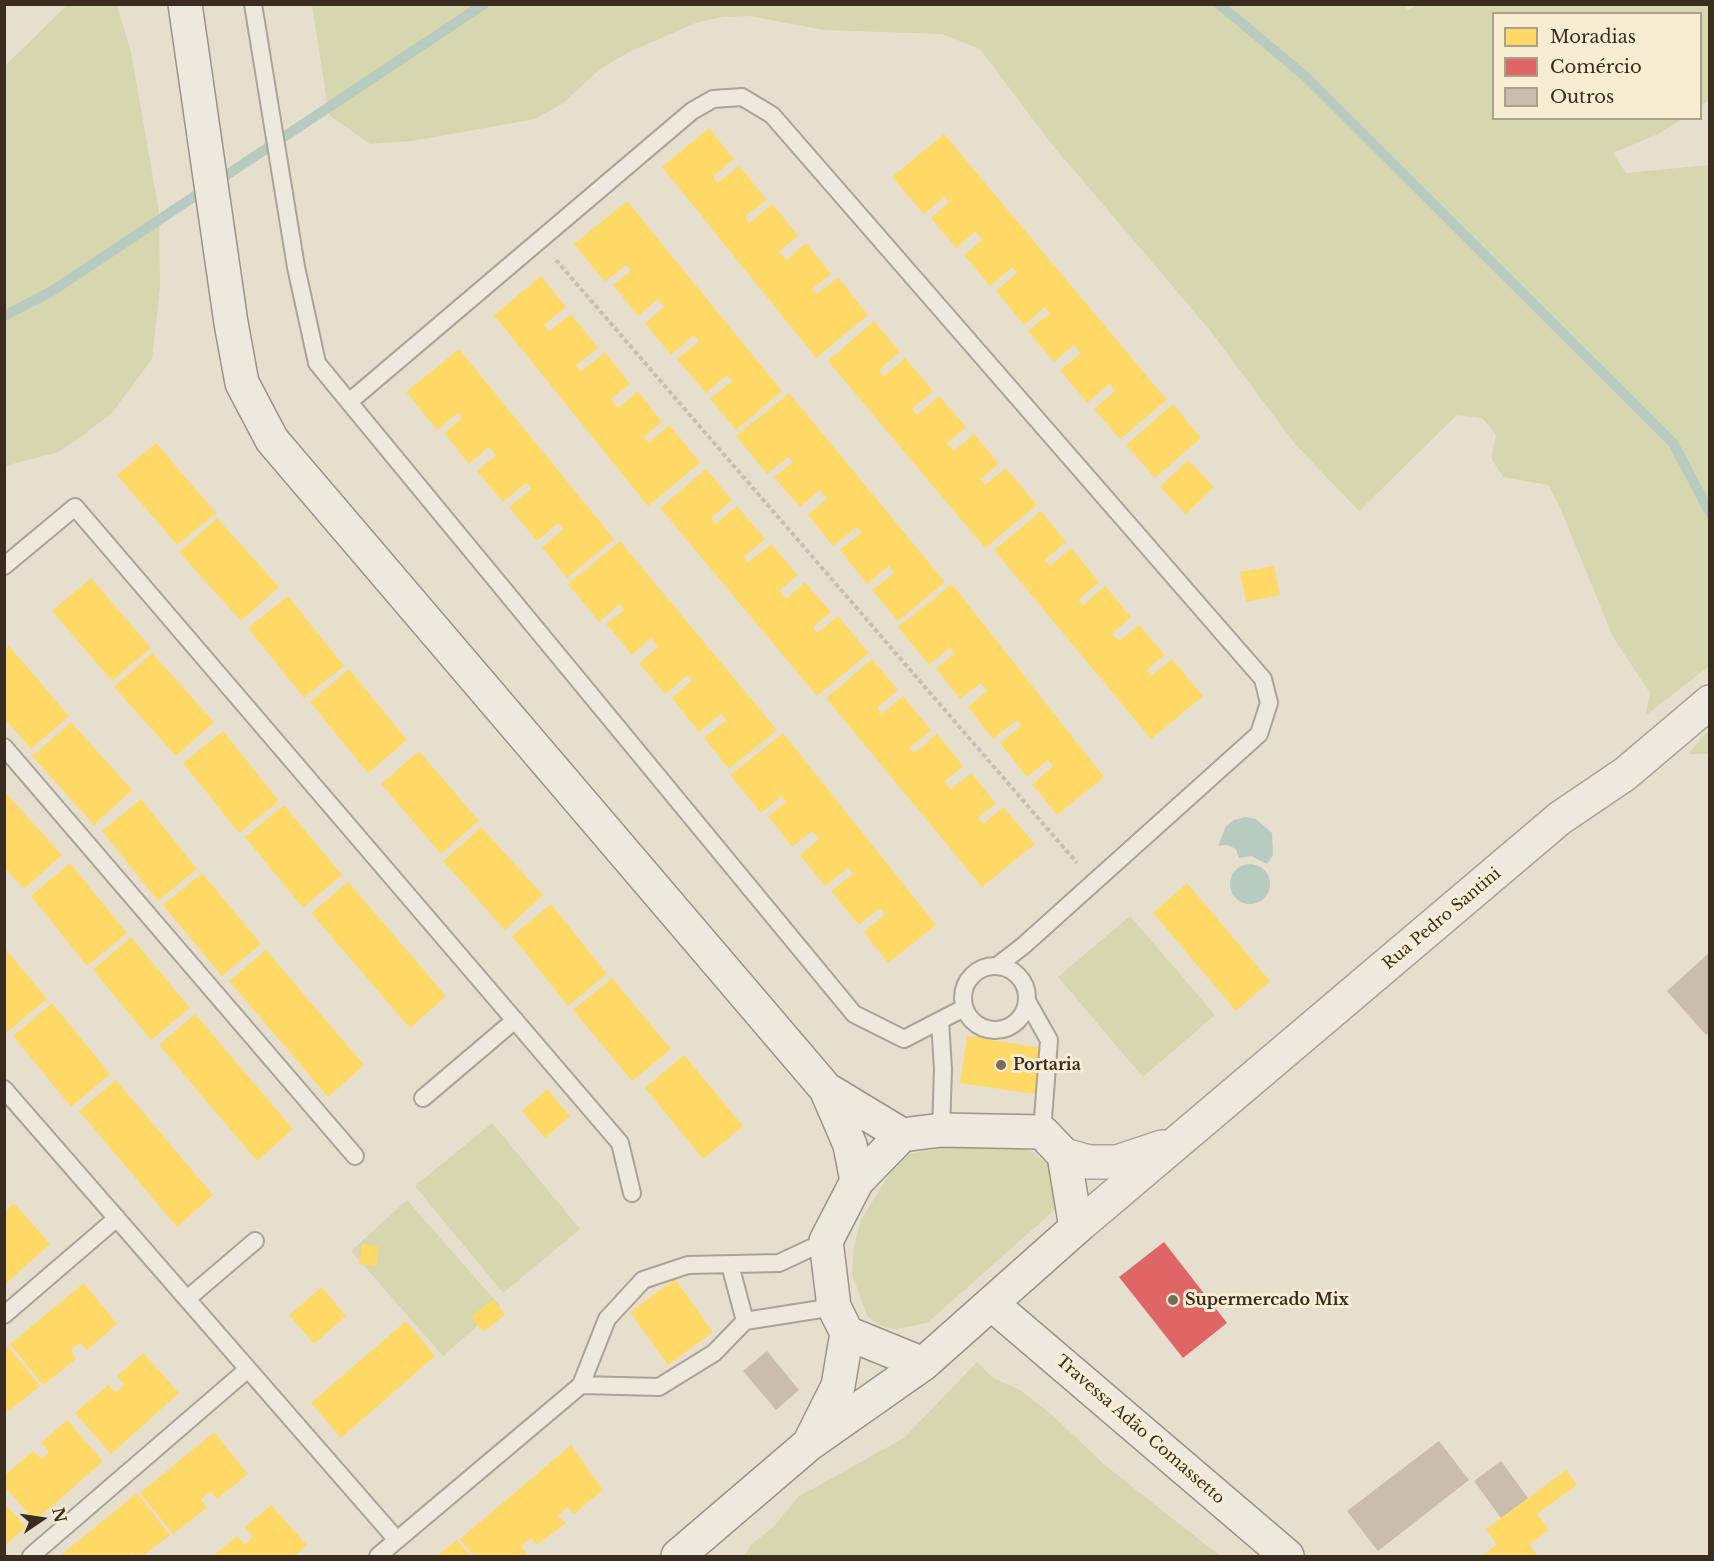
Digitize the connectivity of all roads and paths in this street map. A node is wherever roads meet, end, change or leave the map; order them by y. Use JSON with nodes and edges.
{"nodes":[{"id":1,"x":185,"y":4,"type":"edge"},
{"id":2,"x":254,"y":4,"type":"edge"},
{"id":3,"x":540,"y":242,"type":"junction"},
{"id":4,"x":348,"y":402,"type":"junction"},
{"id":5,"x":4,"y":566,"type":"edge"},
{"id":6,"x":1710,"y":702,"type":"edge"},
{"id":7,"x":4,"y":747,"type":"edge"},
{"id":8,"x":1094,"y":883,"type":"junction"},
{"id":9,"x":997,"y":966,"type":"junction"},
{"id":10,"x":1027,"y":1001,"type":"junction"},
{"id":11,"x":964,"y":1008,"type":"junction"},
{"id":12,"x":515,"y":1020,"type":"junction"},
{"id":13,"x":940,"y":1021,"type":"junction"},
{"id":14,"x":4,"y":1089,"type":"edge"},
{"id":15,"x":826,"y":1089,"type":"junction"},
{"id":16,"x":423,"y":1098,"type":"dead end"},
{"id":17,"x":941,"y":1130,"type":"junction"},
{"id":18,"x":902,"y":1135,"type":"junction"},
{"id":19,"x":1178,"y":1142,"type":"junction"},
{"id":20,"x":1053,"y":1144,"type":"junction"},
{"id":21,"x":355,"y":1156,"type":"dead end"},
{"id":22,"x":857,"y":1181,"type":"junction"},
{"id":23,"x":632,"y":1193,"type":"dead end"},
{"id":24,"x":117,"y":1218,"type":"junction"},
{"id":25,"x":1076,"y":1228,"type":"junction"},
{"id":26,"x":255,"y":1241,"type":"dead end"},
{"id":27,"x":826,"y":1241,"type":"junction"},
{"id":28,"x":730,"y":1265,"type":"junction"},
{"id":29,"x":187,"y":1299,"type":"junction"},
{"id":30,"x":993,"y":1305,"type":"junction"},
{"id":31,"x":4,"y":1315,"type":"edge"},
{"id":32,"x":840,"y":1320,"type":"junction"},
{"id":33,"x":745,"y":1321,"type":"junction"},
{"id":34,"x":923,"y":1364,"type":"junction"},
{"id":35,"x":248,"y":1369,"type":"junction"},
{"id":36,"x":581,"y":1385,"type":"junction"},
{"id":37,"x":809,"y":1444,"type":"junction"},
{"id":38,"x":397,"y":1540,"type":"junction"},
{"id":39,"x":31,"y":1557,"type":"edge"},
{"id":40,"x":378,"y":1557,"type":"edge"},
{"id":41,"x":678,"y":1557,"type":"edge"},
{"id":42,"x":1287,"y":1557,"type":"edge"}],
"edges":[{"from":1,"to":15,"type":"street"},
{"from":2,"to":4,"type":"lane"},
{"from":3,"to":4,"type":"lane"},
{"from":3,"to":8,"type":"path"},
{"from":3,"to":8,"type":"lane"},
{"from":4,"to":13,"type":"lane"},
{"from":5,"to":12,"type":"lane"},
{"from":6,"to":19,"type":"street","name":"Rua Pedro Santini"},
{"from":7,"to":21,"type":"lane"},
{"from":8,"to":9,"type":"lane"},
{"from":9,"to":10,"type":"lane"},
{"from":9,"to":11,"type":"lane"},
{"from":10,"to":11,"type":"lane"},
{"from":10,"to":20,"type":"lane"},
{"from":11,"to":13,"type":"lane"},
{"from":12,"to":16,"type":"lane"},
{"from":12,"to":23,"type":"lane"},
{"from":13,"to":17,"type":"lane"},
{"from":14,"to":24,"type":"lane"},
{"from":15,"to":18,"type":"street"},
{"from":15,"to":22,"type":"street"},
{"from":17,"to":18,"type":"street","name":"Rua Pedro Santini"},
{"from":17,"to":20,"type":"street","name":"Rua Pedro Santini"},
{"from":18,"to":22,"type":"street"},
{"from":19,"to":20,"type":"street","name":"Rua Pedro Santini"},
{"from":19,"to":25,"type":"street","name":"Rua Pedro Santini"},
{"from":20,"to":25,"type":"street"},
{"from":22,"to":27,"type":"street"},
{"from":24,"to":29,"type":"lane"},
{"from":24,"to":31,"type":"lane"},
{"from":25,"to":30,"type":"street","name":"Rua Pedro Santini"},
{"from":26,"to":29,"type":"lane"},
{"from":27,"to":28,"type":"lane"},
{"from":27,"to":32,"type":"street"},
{"from":28,"to":33,"type":"lane"},
{"from":28,"to":36,"type":"lane"},
{"from":29,"to":35,"type":"lane"},
{"from":30,"to":34,"type":"street","name":"Rua Pedro Santini"},
{"from":30,"to":42,"type":"street","name":"Travessa Adão Comassetto"},
{"from":32,"to":33,"type":"lane"},
{"from":32,"to":34,"type":"street"},
{"from":32,"to":37,"type":"street"},
{"from":33,"to":36,"type":"lane"},
{"from":34,"to":37,"type":"street"},
{"from":35,"to":38,"type":"lane"},
{"from":35,"to":39,"type":"lane"},
{"from":36,"to":38,"type":"lane"},
{"from":37,"to":41,"type":"street"},
{"from":38,"to":40,"type":"lane"}]}
